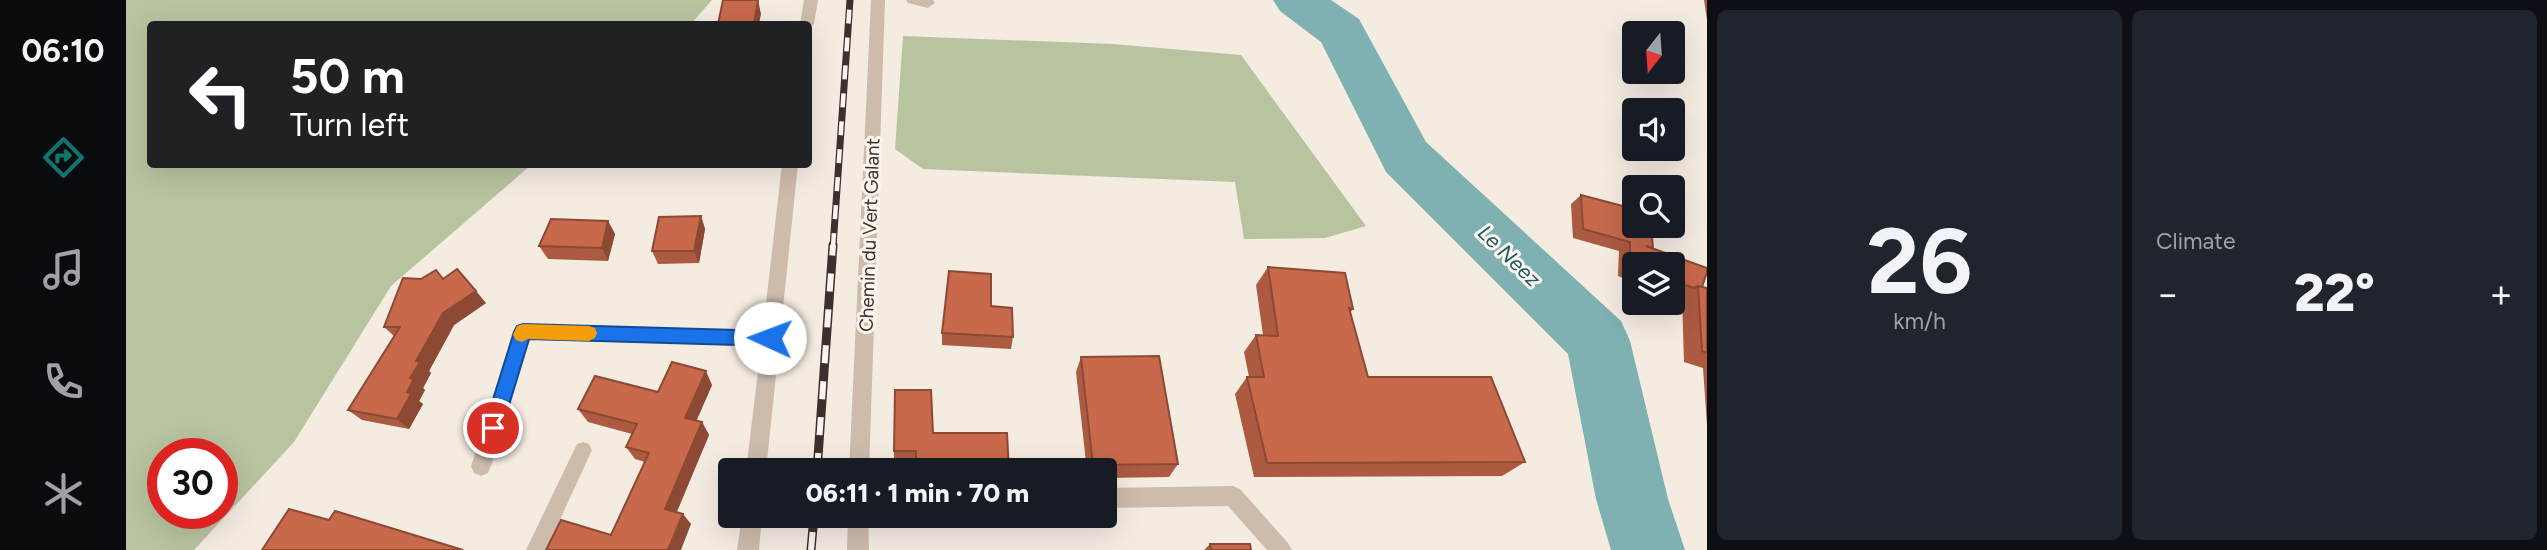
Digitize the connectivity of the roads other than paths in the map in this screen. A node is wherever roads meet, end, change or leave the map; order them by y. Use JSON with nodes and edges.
{"nodes":[{"id":1,"x":811,"y":0,"type":"edge"},
{"id":2,"x":878,"y":0,"type":"edge"},
{"id":3,"x":913,"y":0,"type":"edge"},
{"id":4,"x":928,"y":3,"type":"dead end"},
{"id":5,"x":808,"y":21,"type":"edge"},
{"id":6,"x":790,"y":168,"type":"edge"},
{"id":7,"x":770,"y":338,"type":"junction"},
{"id":8,"x":583,"y":450,"type":"dead end"},
{"id":9,"x":758,"y":458,"type":"edge"},
{"id":10,"x":860,"y":458,"type":"edge"},
{"id":11,"x":481,"y":466,"type":"dead end"},
{"id":12,"x":1117,"y":498,"type":"edge"},
{"id":13,"x":751,"y":528,"type":"edge"},
{"id":14,"x":858,"y":528,"type":"edge"},
{"id":15,"x":536,"y":550,"type":"edge"},
{"id":16,"x":748,"y":550,"type":"edge"},
{"id":17,"x":858,"y":550,"type":"edge"},
{"id":18,"x":1281,"y":550,"type":"edge"}],
"edges":[{"from":1,"to":5,"type":"street"},
{"from":2,"to":10,"type":"street","name":"Chemin du Vert Galant"},
{"from":3,"to":4,"type":"street"},
{"from":6,"to":7,"type":"street"},
{"from":7,"to":9,"type":"street"},
{"from":7,"to":11,"type":"street"},
{"from":8,"to":15,"type":"lane"},
{"from":12,"to":18,"type":"street"},
{"from":13,"to":16,"type":"street"},
{"from":14,"to":17,"type":"street"}]}
